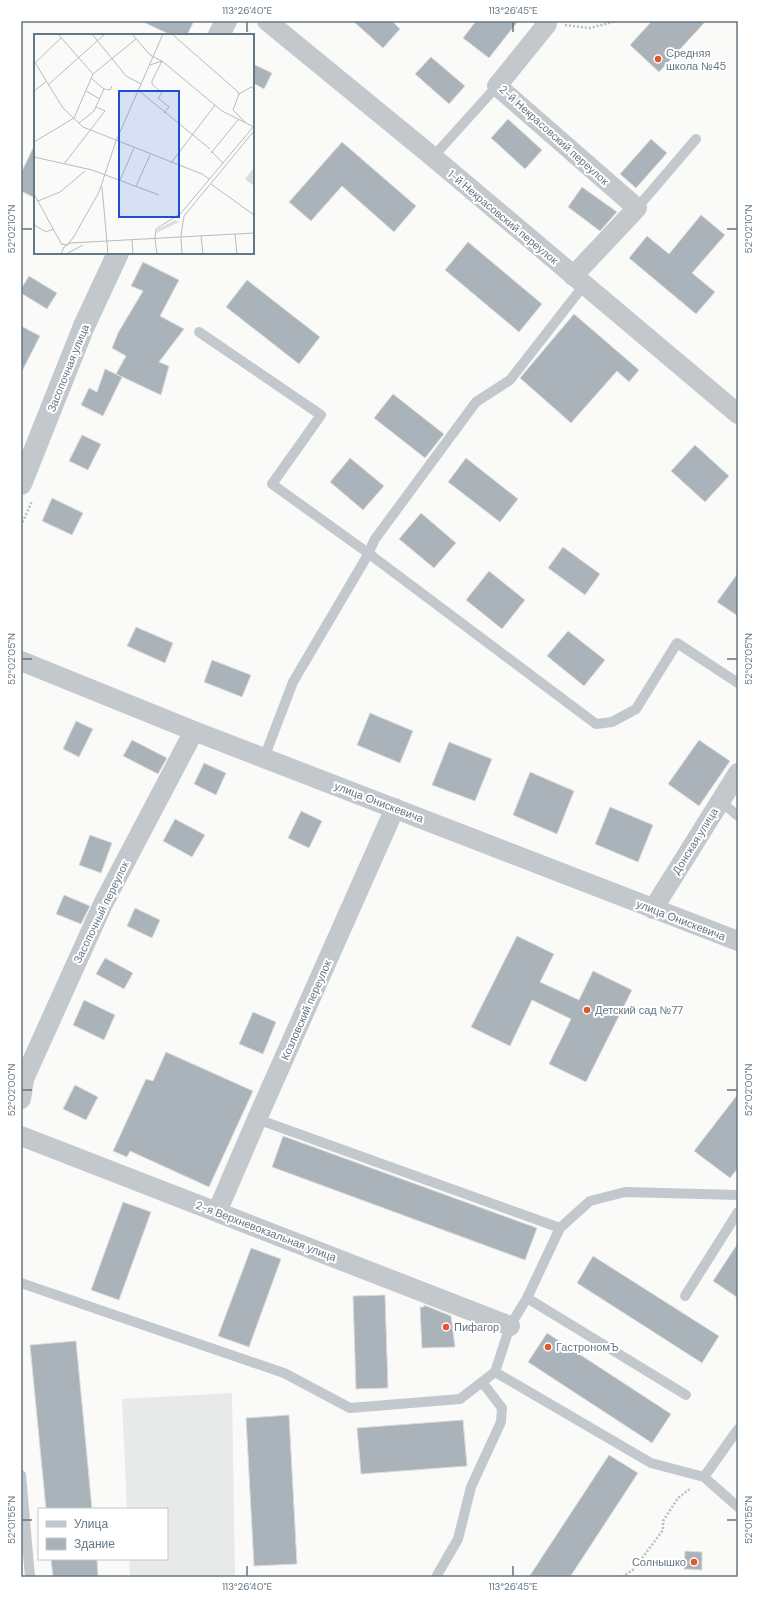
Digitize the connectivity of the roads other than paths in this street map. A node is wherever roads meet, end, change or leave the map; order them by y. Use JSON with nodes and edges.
{"nodes":[{"id":1,"x":226,"y":21,"type":"edge"},
{"id":2,"x":267,"y":21,"type":"edge"},
{"id":3,"x":545,"y":22,"type":"edge"},
{"id":4,"x":220,"y":34,"type":"edge"},
{"id":5,"x":496,"y":86,"type":"junction"},
{"id":6,"x":696,"y":140,"type":"dead end"},
{"id":7,"x":433,"y":157,"type":"junction"},
{"id":8,"x":637,"y":208,"type":"junction"},
{"id":9,"x":118,"y":254,"type":"edge"},
{"id":10,"x":579,"y":280,"type":"junction"},
{"id":11,"x":199,"y":332,"type":"dead end"},
{"id":12,"x":738,"y":414,"type":"edge"},
{"id":13,"x":21,"y":484,"type":"edge"},
{"id":14,"x":368,"y":553,"type":"junction"},
{"id":15,"x":21,"y":661,"type":"edge"},
{"id":16,"x":738,"y":683,"type":"edge"},
{"id":17,"x":194,"y":730,"type":"junction"},
{"id":18,"x":264,"y":758,"type":"junction"},
{"id":19,"x":738,"y":773,"type":"edge"},
{"id":20,"x":720,"y":802,"type":"junction"},
{"id":21,"x":395,"y":808,"type":"junction"},
{"id":22,"x":738,"y":816,"type":"edge"},
{"id":23,"x":653,"y":909,"type":"junction"},
{"id":24,"x":738,"y":942,"type":"edge"},
{"id":25,"x":21,"y":1098,"type":"edge"},
{"id":26,"x":257,"y":1119,"type":"junction"},
{"id":27,"x":21,"y":1136,"type":"edge"},
{"id":28,"x":738,"y":1194,"type":"edge"},
{"id":29,"x":217,"y":1212,"type":"junction"},
{"id":30,"x":738,"y":1212,"type":"edge"},
{"id":31,"x":560,"y":1228,"type":"junction"},
{"id":32,"x":21,"y":1283,"type":"edge"},
{"id":33,"x":685,"y":1296,"type":"dead end"},
{"id":34,"x":526,"y":1298,"type":"junction"},
{"id":35,"x":510,"y":1326,"type":"junction"},
{"id":36,"x":495,"y":1372,"type":"junction"},
{"id":37,"x":482,"y":1382,"type":"junction"},
{"id":38,"x":686,"y":1395,"type":"dead end"},
{"id":39,"x":738,"y":1429,"type":"edge"},
{"id":40,"x":21,"y":1475,"type":"edge"},
{"id":41,"x":704,"y":1477,"type":"junction"},
{"id":42,"x":738,"y":1507,"type":"edge"},
{"id":43,"x":30,"y":1577,"type":"edge"},
{"id":44,"x":436,"y":1577,"type":"edge"}],
"edges":[{"from":1,"to":4,"type":"street"},
{"from":2,"to":7,"type":"street","name":"1-й Некрасовский переулок"},
{"from":3,"to":5,"type":"street","name":"2-й Некрасовский переулок"},
{"from":5,"to":7,"type":"lane"},
{"from":5,"to":8,"type":"street","name":"2-й Некрасовский переулок"},
{"from":6,"to":8,"type":"lane"},
{"from":7,"to":10,"type":"street","name":"1-й Некрасовский переулок"},
{"from":8,"to":10,"type":"street"},
{"from":9,"to":13,"type":"street","name":"Засопочная улица"},
{"from":10,"to":12,"type":"street","name":"1-й Некрасовский переулок"},
{"from":10,"to":14,"type":"lane"},
{"from":11,"to":14,"type":"lane"},
{"from":14,"to":16,"type":"lane"},
{"from":14,"to":18,"type":"lane"},
{"from":15,"to":17,"type":"street","name":"улица Онискевича"},
{"from":17,"to":18,"type":"street","name":"улица Онискевича"},
{"from":17,"to":25,"type":"street","name":"Засопочный переулок"},
{"from":18,"to":21,"type":"street","name":"улица Онискевича"},
{"from":19,"to":20,"type":"street","name":"Донская улица"},
{"from":20,"to":22,"type":"lane"},
{"from":20,"to":23,"type":"street","name":"Донская улица"},
{"from":21,"to":23,"type":"street","name":"улица Онискевича"},
{"from":21,"to":26,"type":"street","name":"Козловский переулок"},
{"from":23,"to":24,"type":"street","name":"улица Онискевича"},
{"from":26,"to":29,"type":"street","name":"Козловский переулок"},
{"from":26,"to":31,"type":"lane"},
{"from":27,"to":29,"type":"street","name":"2-я Верхневокзальная улица"},
{"from":28,"to":31,"type":"lane"},
{"from":29,"to":35,"type":"street","name":"2-я Верхневокзальная улица"},
{"from":30,"to":33,"type":"lane"},
{"from":31,"to":34,"type":"lane"},
{"from":32,"to":37,"type":"lane"},
{"from":34,"to":35,"type":"lane"},
{"from":34,"to":38,"type":"lane"},
{"from":35,"to":36,"type":"lane"},
{"from":36,"to":37,"type":"lane"},
{"from":36,"to":41,"type":"lane"},
{"from":37,"to":44,"type":"lane"},
{"from":39,"to":41,"type":"lane"},
{"from":40,"to":43,"type":"lane"},
{"from":41,"to":42,"type":"lane"}]}
